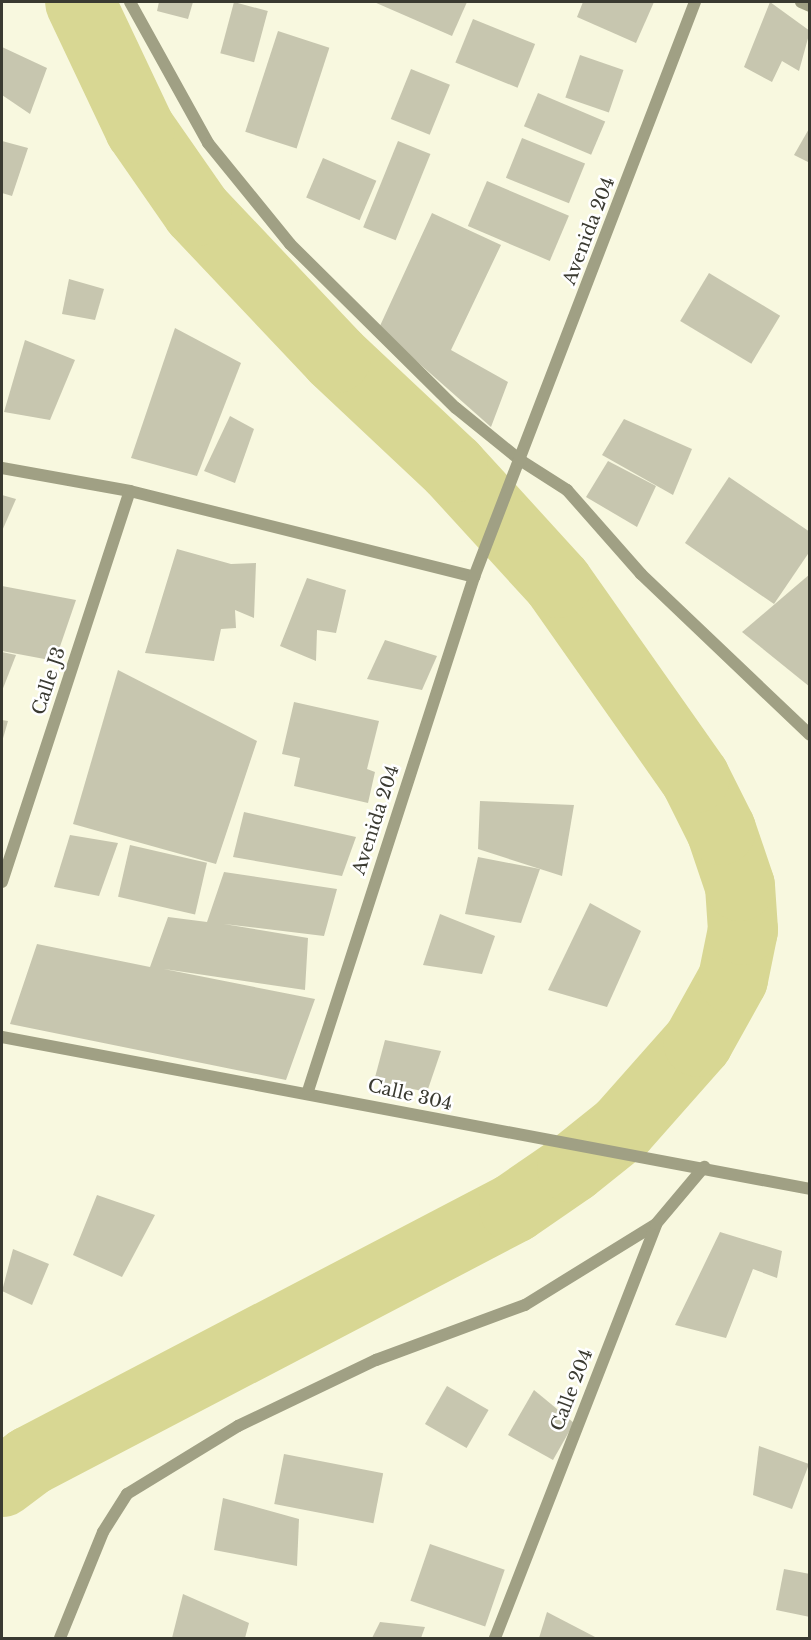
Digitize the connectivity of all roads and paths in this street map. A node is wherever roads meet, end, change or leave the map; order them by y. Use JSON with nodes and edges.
{"nodes":[{"id":1,"x":129,"y":2,"type":"edge"},
{"id":2,"x":695,"y":2,"type":"edge"},
{"id":3,"x":801,"y":2,"type":"edge"},
{"id":4,"x":810,"y":6,"type":"edge"},
{"id":5,"x":518,"y":466,"type":"junction"},
{"id":6,"x":2,"y":468,"type":"edge"},
{"id":7,"x":130,"y":491,"type":"junction"},
{"id":8,"x":474,"y":577,"type":"junction"},
{"id":9,"x":810,"y":735,"type":"edge"},
{"id":10,"x":2,"y":882,"type":"edge"},
{"id":11,"x":2,"y":1037,"type":"edge"},
{"id":12,"x":308,"y":1091,"type":"junction"},
{"id":13,"x":704,"y":1167,"type":"junction"},
{"id":14,"x":810,"y":1189,"type":"edge"},
{"id":15,"x":656,"y":1224,"type":"junction"},
{"id":16,"x":60,"y":1638,"type":"edge"},
{"id":17,"x":495,"y":1638,"type":"edge"}],
"edges":[{"from":1,"to":5,"type":"street"},
{"from":2,"to":5,"type":"street","name":"Avenida 204"},
{"from":3,"to":4,"type":"street"},
{"from":5,"to":8,"type":"street","name":"Avenida 204"},
{"from":5,"to":9,"type":"street"},
{"from":6,"to":7,"type":"street"},
{"from":7,"to":8,"type":"street"},
{"from":7,"to":10,"type":"street","name":"Calle J3"},
{"from":8,"to":12,"type":"street","name":"Avenida 204"},
{"from":11,"to":12,"type":"street","name":"Calle 304"},
{"from":12,"to":13,"type":"street","name":"Calle 304"},
{"from":13,"to":14,"type":"street","name":"Calle 304"},
{"from":13,"to":15,"type":"street","name":"Calle 204"},
{"from":15,"to":16,"type":"street"},
{"from":15,"to":17,"type":"street","name":"Calle 204"}]}
